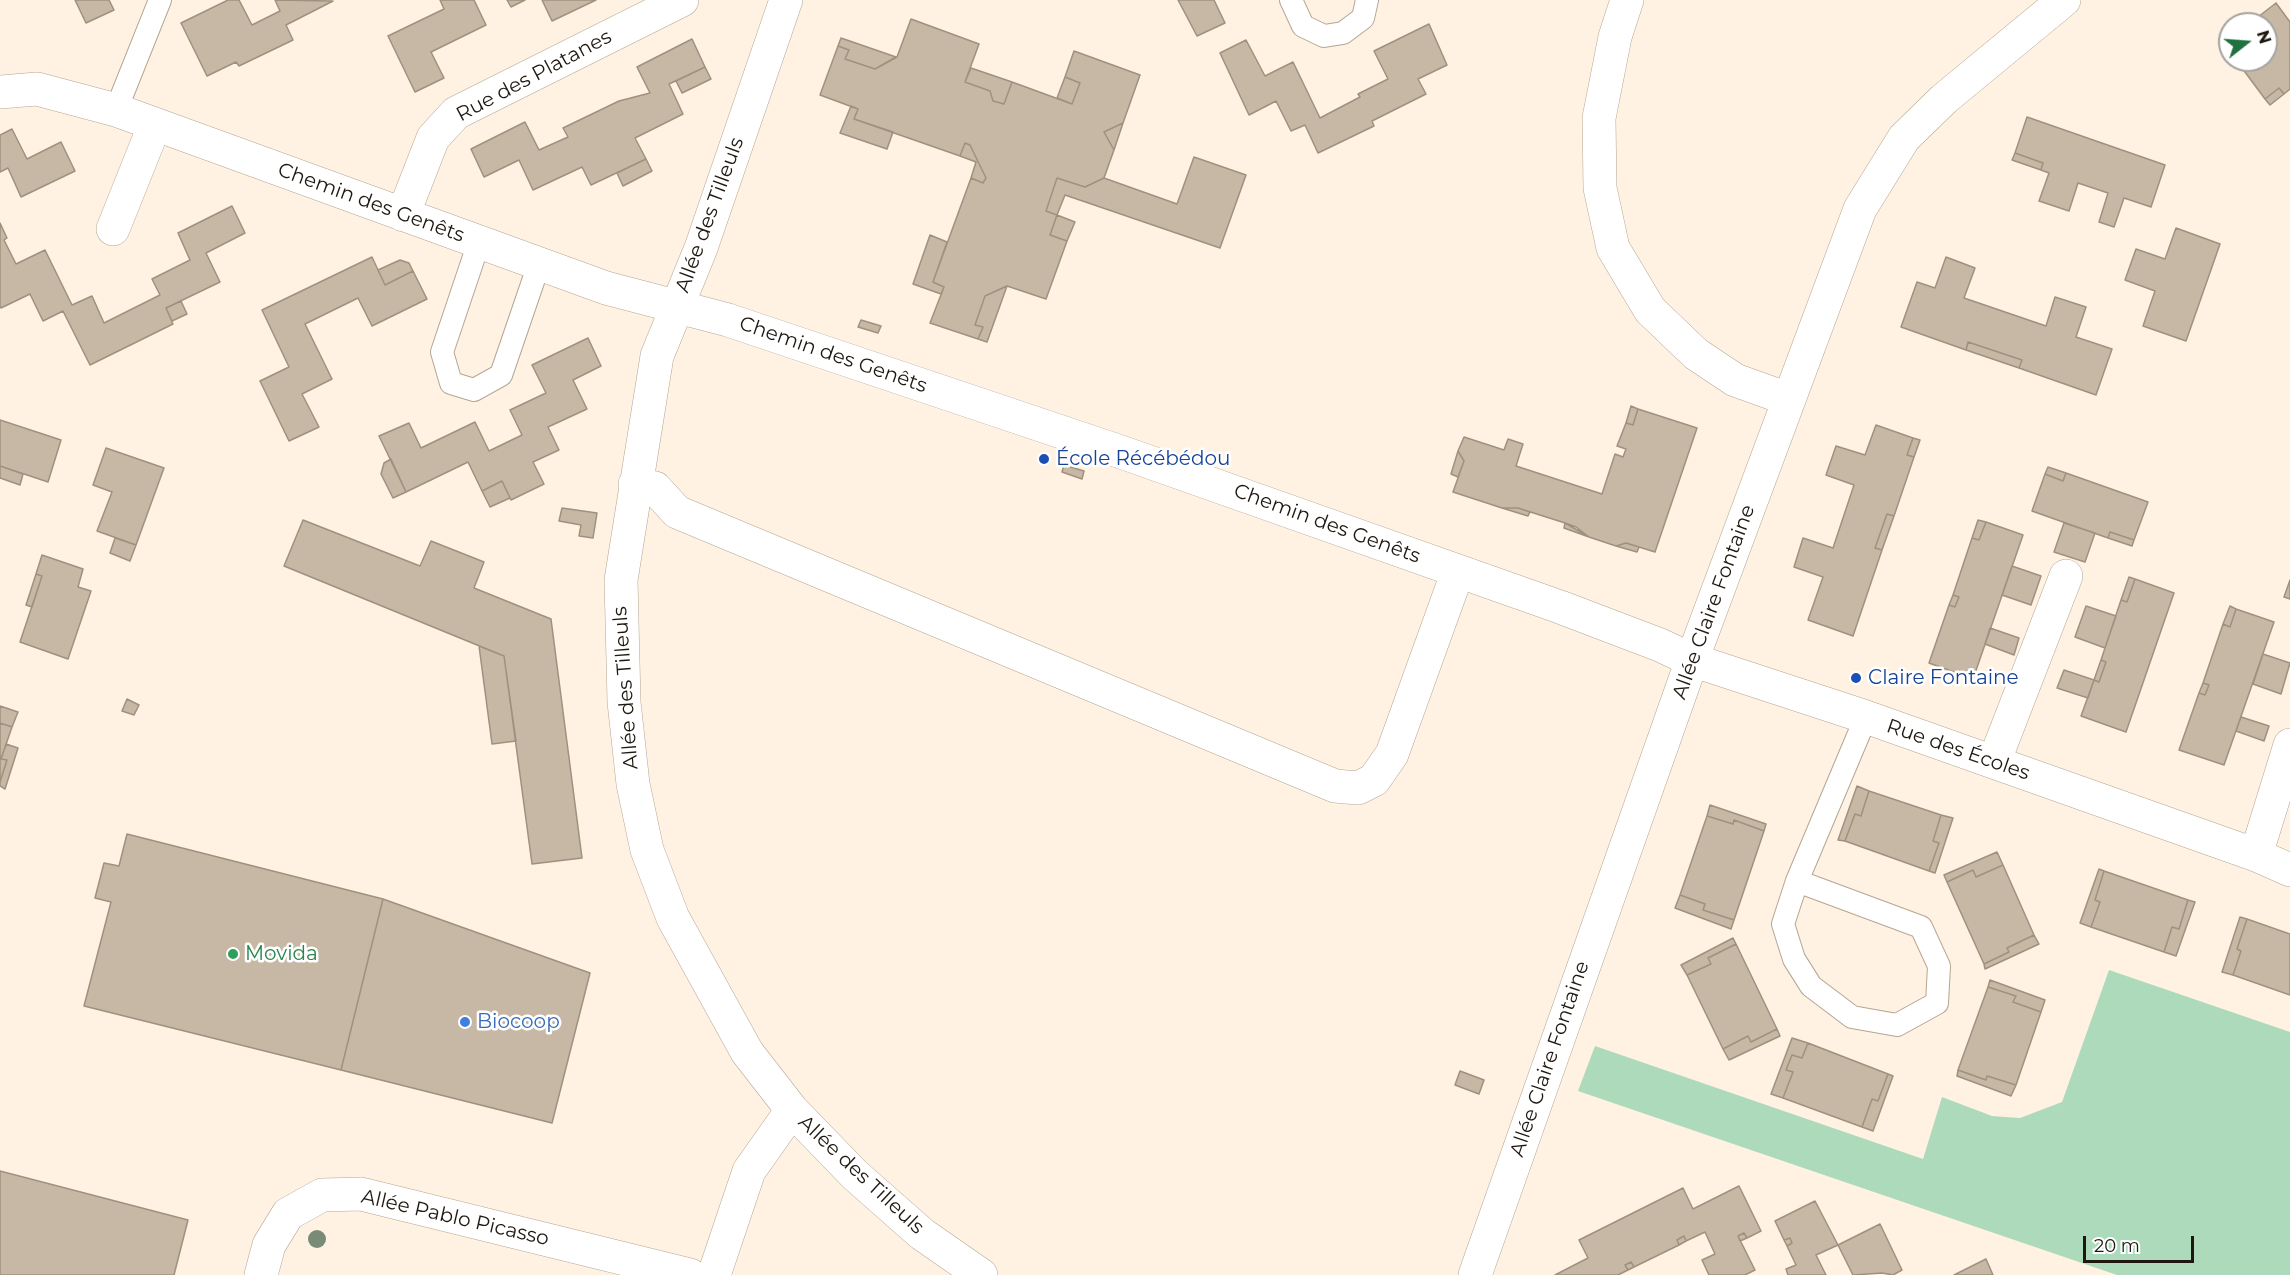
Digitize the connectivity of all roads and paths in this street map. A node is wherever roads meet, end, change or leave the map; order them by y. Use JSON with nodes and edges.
{"nodes":[{"id":1,"x":160,"y":0,"type":"edge"},
{"id":2,"x":682,"y":0,"type":"edge"},
{"id":3,"x":786,"y":0,"type":"edge"},
{"id":4,"x":1291,"y":0,"type":"edge"},
{"id":5,"x":1367,"y":0,"type":"edge"},
{"id":6,"x":1627,"y":0,"type":"edge"},
{"id":7,"x":2064,"y":0,"type":"edge"},
{"id":8,"x":0,"y":92,"type":"edge"},
{"id":9,"x":116,"y":110,"type":"junction"},
{"id":10,"x":155,"y":124,"type":"junction"},
{"id":11,"x":404,"y":215,"type":"junction"},
{"id":12,"x":113,"y":230,"type":"dead end"},
{"id":13,"x":479,"y":242,"type":"junction"},
{"id":14,"x":539,"y":264,"type":"junction"},
{"id":15,"x":676,"y":305,"type":"junction"},
{"id":16,"x":1788,"y":399,"type":"junction"},
{"id":17,"x":635,"y":484,"type":"junction"},
{"id":18,"x":1458,"y":571,"type":"junction"},
{"id":19,"x":2066,"y":576,"type":"dead end"},
{"id":20,"x":1660,"y":645,"type":"joint"},
{"id":21,"x":1692,"y":660,"type":"junction"},
{"id":22,"x":1866,"y":717,"type":"junction"},
{"id":23,"x":2290,"y":745,"type":"edge"},
{"id":24,"x":1994,"y":762,"type":"junction"},
{"id":25,"x":2256,"y":855,"type":"junction"},
{"id":26,"x":2290,"y":857,"type":"edge"},
{"id":27,"x":2290,"y":870,"type":"edge"},
{"id":28,"x":1797,"y":881,"type":"junction"},
{"id":29,"x":792,"y":1110,"type":"junction"},
{"id":30,"x":261,"y":1275,"type":"edge"},
{"id":31,"x":690,"y":1275,"type":"edge"},
{"id":32,"x":714,"y":1275,"type":"edge"},
{"id":33,"x":981,"y":1275,"type":"edge"},
{"id":34,"x":1475,"y":1275,"type":"edge"}],
"edges":[{"from":1,"to":9,"type":"lane"},
{"from":2,"to":11,"type":"street","name":"Rue des Platanes"},
{"from":3,"to":15,"type":"street","name":"Allée des Tilleuls"},
{"from":4,"to":5,"type":"lane"},
{"from":6,"to":16,"type":"street"},
{"from":7,"to":16,"type":"street","name":"Allée Claire Fontaine"},
{"from":8,"to":9,"type":"street","name":"Chemin des Genêts"},
{"from":9,"to":10,"type":"street","name":"Chemin des Genêts"},
{"from":10,"to":11,"type":"street","name":"Chemin des Genêts"},
{"from":10,"to":12,"type":"street"},
{"from":11,"to":13,"type":"street","name":"Chemin des Genêts"},
{"from":13,"to":14,"type":"street","name":"Chemin des Genêts"},
{"from":13,"to":14,"type":"lane"},
{"from":14,"to":15,"type":"street","name":"Chemin des Genêts"},
{"from":15,"to":17,"type":"street","name":"Allée des Tilleuls"},
{"from":15,"to":18,"type":"street","name":"Chemin des Genêts"},
{"from":16,"to":21,"type":"street","name":"Allée Claire Fontaine"},
{"from":17,"to":18,"type":"street"},
{"from":17,"to":29,"type":"street","name":"Allée des Tilleuls"},
{"from":18,"to":20,"type":"street","name":"Chemin des Genêts"},
{"from":19,"to":24,"type":"street"},
{"from":20,"to":21,"type":"street","name":"Rue des Écoles"},
{"from":21,"to":22,"type":"street","name":"Rue des Écoles"},
{"from":21,"to":34,"type":"street","name":"Allée Claire Fontaine"},
{"from":22,"to":24,"type":"street","name":"Rue des Écoles"},
{"from":22,"to":28,"type":"lane"},
{"from":23,"to":25,"type":"street"},
{"from":24,"to":25,"type":"street","name":"Rue des Écoles"},
{"from":25,"to":26,"type":"street","name":"Rue des Écoles"},
{"from":25,"to":27,"type":"street","name":"Rue des Écoles"},
{"from":28,"to":28,"type":"lane"},
{"from":29,"to":32,"type":"street"},
{"from":29,"to":33,"type":"street","name":"Allée des Tilleuls"},
{"from":30,"to":31,"type":"street","name":"Allée Pablo Picasso"}]}
